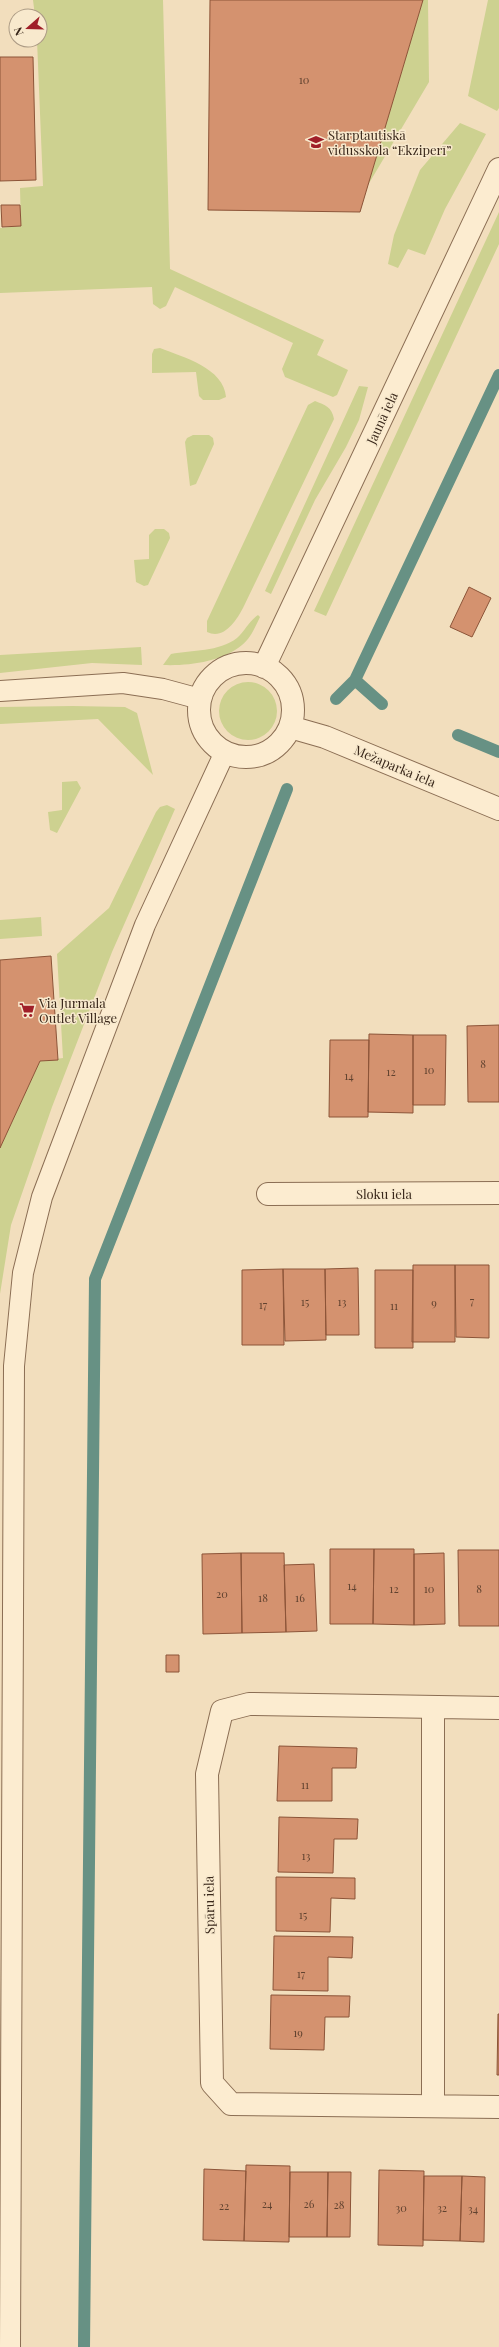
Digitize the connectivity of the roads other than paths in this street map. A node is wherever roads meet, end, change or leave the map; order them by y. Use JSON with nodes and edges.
{"nodes":[{"id":1,"x":499,"y":169,"type":"edge"},
{"id":2,"x":264,"y":667,"type":"junction"},
{"id":3,"x":0,"y":690,"type":"edge"},
{"id":4,"x":200,"y":699,"type":"junction"},
{"id":5,"x":290,"y":727,"type":"junction"},
{"id":6,"x":225,"y":752,"type":"junction"},
{"id":7,"x":499,"y":809,"type":"edge"},
{"id":8,"x":499,"y":1193,"type":"edge"},
{"id":9,"x":268,"y":1194,"type":"dead end"},
{"id":10,"x":433,"y":1707,"type":"junction"},
{"id":11,"x":499,"y":1708,"type":"edge"},
{"id":12,"x":433,"y":2106,"type":"junction"},
{"id":13,"x":499,"y":2107,"type":"edge"},
{"id":14,"x":10,"y":2347,"type":"edge"}],
"edges":[{"from":1,"to":2,"type":"street","name":"Jaunā iela"},
{"from":2,"to":4,"type":"street"},
{"from":2,"to":5,"type":"street"},
{"from":3,"to":4,"type":"lane"},
{"from":4,"to":6,"type":"street"},
{"from":5,"to":6,"type":"street"},
{"from":5,"to":7,"type":"street","name":"Mežaparka iela"},
{"from":6,"to":14,"type":"lane"},
{"from":8,"to":9,"type":"street","name":"Sloku iela"},
{"from":10,"to":11,"type":"street","name":"Spāru iela"},
{"from":10,"to":12,"type":"street"},
{"from":10,"to":12,"type":"street","name":"Spāru iela"},
{"from":12,"to":13,"type":"street","name":"Spāru iela"}]}
